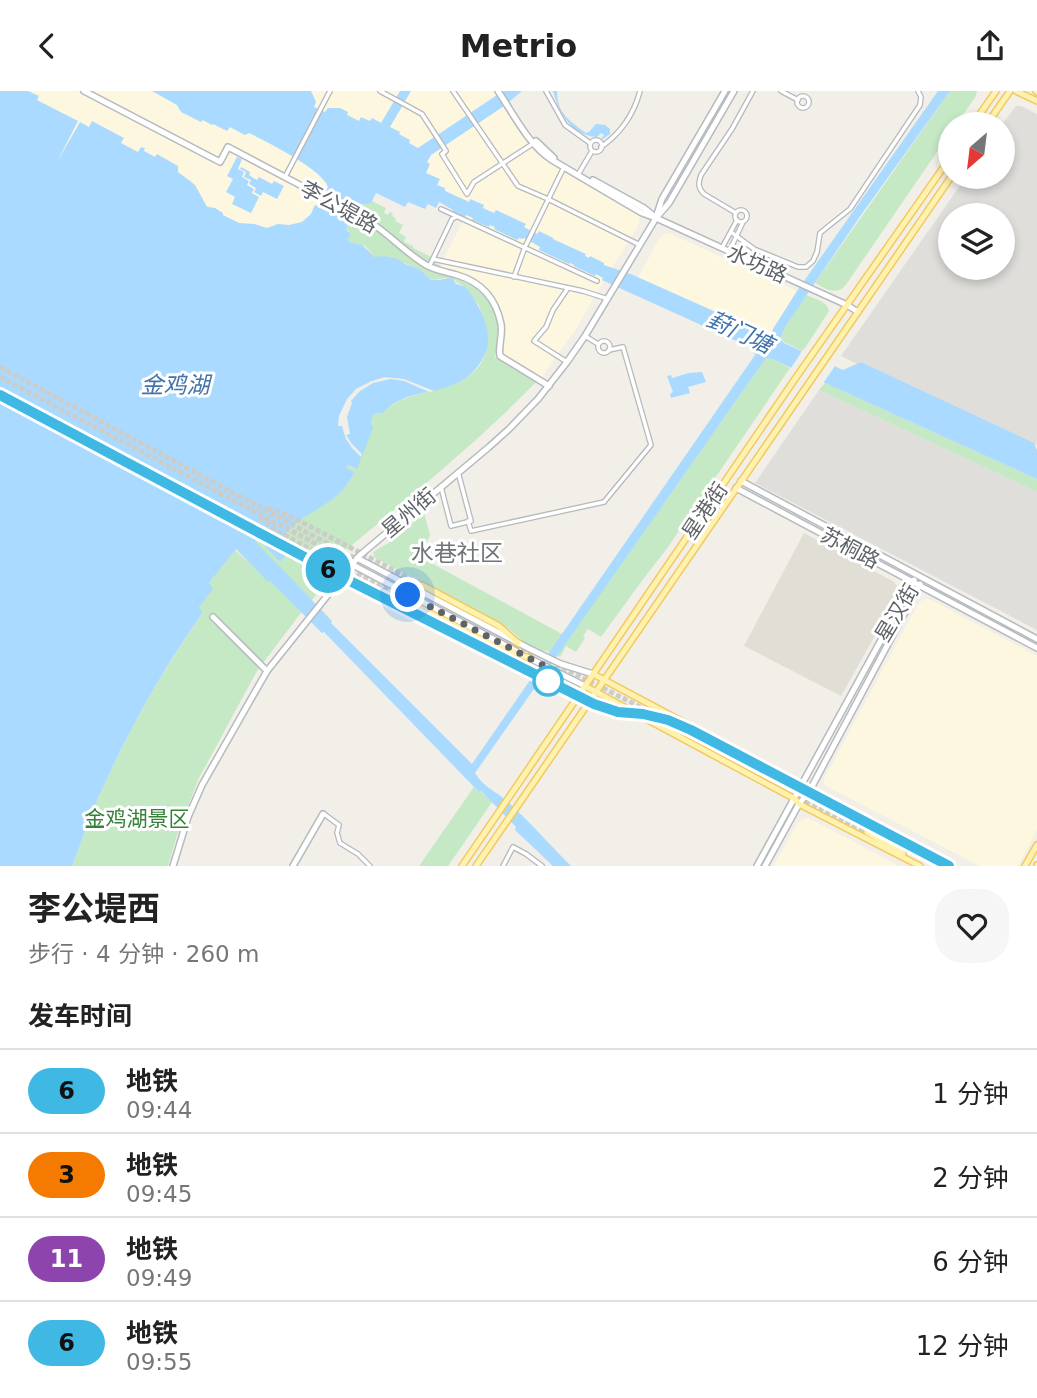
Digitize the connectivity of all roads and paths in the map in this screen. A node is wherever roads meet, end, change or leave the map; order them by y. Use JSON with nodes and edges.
{"nodes":[{"id":1,"x":84,"y":91,"type":"edge"},
{"id":2,"x":330,"y":91,"type":"edge"},
{"id":3,"x":380,"y":91,"type":"edge"},
{"id":4,"x":453,"y":91,"type":"edge"},
{"id":5,"x":499,"y":91,"type":"edge"},
{"id":6,"x":546,"y":91,"type":"edge"},
{"id":7,"x":640,"y":91,"type":"edge"},
{"id":8,"x":725,"y":91,"type":"edge"},
{"id":9,"x":734,"y":91,"type":"edge"},
{"id":10,"x":753,"y":91,"type":"edge"},
{"id":11,"x":781,"y":91,"type":"edge"},
{"id":12,"x":918,"y":91,"type":"edge"},
{"id":13,"x":996,"y":91,"type":"edge"},
{"id":14,"x":1010,"y":91,"type":"edge"},
{"id":15,"x":1016,"y":91,"type":"edge"},
{"id":16,"x":798,"y":100,"type":"dead end"},
{"id":17,"x":1037,"y":101,"type":"edge"},
{"id":18,"x":982,"y":112,"type":"edge"},
{"id":19,"x":995,"y":112,"type":"edge"},
{"id":20,"x":535,"y":142,"type":"junction"},
{"id":21,"x":590,"y":143,"type":"junction"},
{"id":22,"x":601,"y":147,"type":"junction"},
{"id":23,"x":592,"y":151,"type":"junction"},
{"id":24,"x":503,"y":163,"type":"junction"},
{"id":25,"x":565,"y":166,"type":"junction"},
{"id":26,"x":579,"y":173,"type":"junction"},
{"id":27,"x":938,"y":175,"type":"edge"},
{"id":28,"x":285,"y":177,"type":"junction"},
{"id":29,"x":943,"y":189,"type":"edge"},
{"id":30,"x":548,"y":199,"type":"junction"},
{"id":31,"x":441,"y":209,"type":"dead end"},
{"id":32,"x":736,"y":213,"type":"junction"},
{"id":33,"x":457,"y":216,"type":"junction"},
{"id":34,"x":656,"y":218,"type":"junction"},
{"id":35,"x":740,"y":221,"type":"junction"},
{"id":36,"x":731,"y":232,"type":"junction"},
{"id":37,"x":736,"y":235,"type":"junction"},
{"id":38,"x":640,"y":245,"type":"junction"},
{"id":39,"x":526,"y":246,"type":"junction"},
{"id":40,"x":722,"y":248,"type":"junction"},
{"id":41,"x":729,"y":251,"type":"junction"},
{"id":42,"x":433,"y":259,"type":"junction"},
{"id":43,"x":429,"y":267,"type":"junction"},
{"id":44,"x":514,"y":277,"type":"junction"},
{"id":45,"x":597,"y":281,"type":"dead end"},
{"id":46,"x":568,"y":288,"type":"junction"},
{"id":47,"x":608,"y":299,"type":"junction"},
{"id":48,"x":847,"y":305,"type":"junction"},
{"id":49,"x":858,"y":312,"type":"junction"},
{"id":50,"x":585,"y":336,"type":"junction"},
{"id":51,"x":599,"y":344,"type":"junction"},
{"id":52,"x":609,"y":350,"type":"junction"},
{"id":53,"x":567,"y":362,"type":"junction"},
{"id":54,"x":549,"y":386,"type":"junction"},
{"id":55,"x":458,"y":472,"type":"junction"},
{"id":56,"x":741,"y":481,"type":"junction"},
{"id":57,"x":441,"y":487,"type":"junction"},
{"id":58,"x":752,"y":487,"type":"junction"},
{"id":59,"x":736,"y":488,"type":"junction"},
{"id":60,"x":748,"y":494,"type":"junction"},
{"id":61,"x":468,"y":521,"type":"junction"},
{"id":62,"x":851,"y":540,"type":"junction"},
{"id":63,"x":847,"y":547,"type":"junction"},
{"id":64,"x":356,"y":558,"type":"junction"},
{"id":65,"x":351,"y":565,"type":"junction"},
{"id":66,"x":920,"y":577,"type":"junction"},
{"id":67,"x":913,"y":581,"type":"junction"},
{"id":68,"x":422,"y":585,"type":"tunnel mouth"},
{"id":69,"x":920,"y":585,"type":"junction"},
{"id":70,"x":411,"y":603,"type":"tunnel mouth"},
{"id":71,"x":213,"y":617,"type":"dead end"},
{"id":72,"x":995,"y":617,"type":"junction"},
{"id":73,"x":992,"y":624,"type":"junction"},
{"id":74,"x":1037,"y":639,"type":"edge"},
{"id":75,"x":518,"y":643,"type":"junction"},
{"id":76,"x":1037,"y":648,"type":"edge"},
{"id":77,"x":531,"y":659,"type":"junction"},
{"id":78,"x":866,"y":667,"type":"junction"},
{"id":79,"x":267,"y":671,"type":"junction"},
{"id":80,"x":873,"y":671,"type":"junction"},
{"id":81,"x":593,"y":674,"type":"junction"},
{"id":82,"x":604,"y":680,"type":"junction"},
{"id":83,"x":585,"y":686,"type":"junction"},
{"id":84,"x":595,"y":692,"type":"junction"},
{"id":85,"x":699,"y":737,"type":"tunnel mouth"},
{"id":86,"x":801,"y":787,"type":"junction"},
{"id":87,"x":809,"y":792,"type":"junction"},
{"id":88,"x":797,"y":802,"type":"junction"},
{"id":89,"x":323,"y":814,"type":"joint"},
{"id":90,"x":867,"y":832,"type":"tunnel mouth"},
{"id":91,"x":1037,"y":845,"type":"edge"},
{"id":92,"x":173,"y":866,"type":"edge"},
{"id":93,"x":293,"y":866,"type":"edge"},
{"id":94,"x":370,"y":866,"type":"edge"},
{"id":95,"x":462,"y":866,"type":"edge"},
{"id":96,"x":476,"y":866,"type":"edge"},
{"id":97,"x":503,"y":866,"type":"edge"},
{"id":98,"x":542,"y":866,"type":"edge"},
{"id":99,"x":757,"y":866,"type":"edge"},
{"id":100,"x":765,"y":866,"type":"edge"},
{"id":101,"x":921,"y":866,"type":"edge"},
{"id":102,"x":953,"y":866,"type":"edge"},
{"id":103,"x":1025,"y":866,"type":"edge"}],
"edges":[{"from":1,"to":28,"type":"street","name":"李公堤路"},
{"from":2,"to":28,"type":"street"},
{"from":3,"to":24,"type":"street"},
{"from":4,"to":24,"type":"street"},
{"from":5,"to":20,"type":"street","name":"水坊路"},
{"from":6,"to":21,"type":"street"},
{"from":7,"to":22,"type":"street"},
{"from":8,"to":34,"type":"street","name":"星州街"},
{"from":9,"to":34,"type":"street","name":"星州街"},
{"from":10,"to":32,"type":"street"},
{"from":11,"to":16,"type":"street"},
{"from":12,"to":37,"type":"street"},
{"from":13,"to":18,"type":"main road"},
{"from":14,"to":19,"type":"main road"},
{"from":15,"to":17,"type":"main road"},
{"from":20,"to":24,"type":"street"},
{"from":20,"to":25,"type":"street","name":"水坊路"},
{"from":21,"to":22,"type":"street"},
{"from":21,"to":23,"type":"street"},
{"from":22,"to":23,"type":"street"},
{"from":23,"to":26,"type":"street"},
{"from":24,"to":30,"type":"street"},
{"from":25,"to":26,"type":"street","name":"水坊路"},
{"from":25,"to":30,"type":"street"},
{"from":25,"to":34,"type":"street","name":"水坊路"},
{"from":26,"to":34,"type":"street","name":"水坊路"},
{"from":27,"to":48,"type":"main road","name":"星港街"},
{"from":28,"to":43,"type":"street","name":"李公堤路"},
{"from":29,"to":49,"type":"main road","name":"星港街"},
{"from":30,"to":38,"type":"street"},
{"from":30,"to":39,"type":"street"},
{"from":31,"to":33,"type":"street"},
{"from":32,"to":35,"type":"street"},
{"from":32,"to":35,"type":"street"},
{"from":33,"to":39,"type":"street"},
{"from":33,"to":42,"type":"street"},
{"from":34,"to":38,"type":"street","name":"星州街"},
{"from":34,"to":40,"type":"street","name":"水坊路"},
{"from":35,"to":36,"type":"street"},
{"from":35,"to":37,"type":"street"},
{"from":36,"to":37,"type":"street"},
{"from":36,"to":40,"type":"street"},
{"from":37,"to":41,"type":"street"},
{"from":38,"to":47,"type":"street","name":"星州街"},
{"from":39,"to":44,"type":"street"},
{"from":39,"to":45,"type":"street"},
{"from":40,"to":41,"type":"street","name":"水坊路"},
{"from":41,"to":48,"type":"street","name":"水坊路"},
{"from":42,"to":43,"type":"street"},
{"from":42,"to":44,"type":"street"},
{"from":43,"to":54,"type":"street","name":"李公堤路"},
{"from":44,"to":46,"type":"street"},
{"from":46,"to":47,"type":"street"},
{"from":46,"to":53,"type":"street"},
{"from":47,"to":50,"type":"street","name":"星州街"},
{"from":48,"to":49,"type":"street","name":"水坊路"},
{"from":48,"to":81,"type":"main road","name":"星港街"},
{"from":49,"to":56,"type":"main road","name":"星港街"},
{"from":50,"to":51,"type":"street"},
{"from":50,"to":53,"type":"street","name":"星州街"},
{"from":51,"to":52,"type":"street"},
{"from":51,"to":52,"type":"street"},
{"from":52,"to":61,"type":"street"},
{"from":53,"to":54,"type":"street","name":"星州街"},
{"from":54,"to":55,"type":"street","name":"星州街"},
{"from":55,"to":57,"type":"street","name":"星州街"},
{"from":55,"to":61,"type":"street"},
{"from":56,"to":58,"type":"street","name":"苏桐路"},
{"from":56,"to":59,"type":"main road","name":"星港街"},
{"from":57,"to":61,"type":"street"},
{"from":57,"to":64,"type":"street","name":"星州街"},
{"from":58,"to":60,"type":"street"},
{"from":58,"to":62,"type":"street","name":"苏桐路"},
{"from":59,"to":60,"type":"street","name":"苏桐路"},
{"from":59,"to":82,"type":"main road","name":"星港街"},
{"from":60,"to":63,"type":"street","name":"苏桐路"},
{"from":62,"to":63,"type":"street"},
{"from":62,"to":66,"type":"street","name":"苏桐路"},
{"from":63,"to":67,"type":"street","name":"苏桐路"},
{"from":64,"to":65,"type":"street","name":"星州街"},
{"from":64,"to":75,"type":"street"},
{"from":65,"to":77,"type":"street"},
{"from":65,"to":79,"type":"street","name":"星州街"},
{"from":66,"to":67,"type":"street","name":"星汉街"},
{"from":66,"to":69,"type":"street","name":"星汉街"},
{"from":66,"to":72,"type":"street","name":"苏桐路"},
{"from":67,"to":69,"type":"street","name":"苏桐路"},
{"from":67,"to":78,"type":"street","name":"星汉街"},
{"from":68,"to":75,"type":"main road"},
{"from":69,"to":73,"type":"street","name":"苏桐路"},
{"from":69,"to":80,"type":"street","name":"星汉街"},
{"from":70,"to":77,"type":"main road"},
{"from":71,"to":79,"type":"street"},
{"from":72,"to":73,"type":"street"},
{"from":72,"to":74,"type":"street","name":"苏桐路"},
{"from":73,"to":76,"type":"street","name":"苏桐路"},
{"from":75,"to":81,"type":"street"},
{"from":77,"to":83,"type":"street"},
{"from":78,"to":80,"type":"street"},
{"from":78,"to":86,"type":"street","name":"星汉街"},
{"from":79,"to":92,"type":"street","name":"星州街"},
{"from":80,"to":87,"type":"street","name":"星汉街"},
{"from":81,"to":82,"type":"main road"},
{"from":81,"to":83,"type":"main road","name":"星港街"},
{"from":82,"to":84,"type":"main road","name":"星港街"},
{"from":82,"to":86,"type":"main road"},
{"from":83,"to":84,"type":"main road"},
{"from":83,"to":95,"type":"main road","name":"星港街"},
{"from":84,"to":88,"type":"main road"},
{"from":84,"to":96,"type":"main road","name":"星港街"},
{"from":85,"to":86,"type":"main road"},
{"from":86,"to":87,"type":"main road"},
{"from":86,"to":88,"type":"street","name":"星汉街"},
{"from":87,"to":88,"type":"street","name":"星汉街"},
{"from":87,"to":102,"type":"main road"},
{"from":88,"to":99,"type":"street","name":"星汉街"},
{"from":88,"to":100,"type":"street","name":"星汉街"},
{"from":88,"to":101,"type":"main road"},
{"from":89,"to":93,"type":"street"},
{"from":89,"to":94,"type":"street"},
{"from":90,"to":101,"type":"main road"},
{"from":91,"to":103,"type":"main road"},
{"from":97,"to":98,"type":"street"}]}
